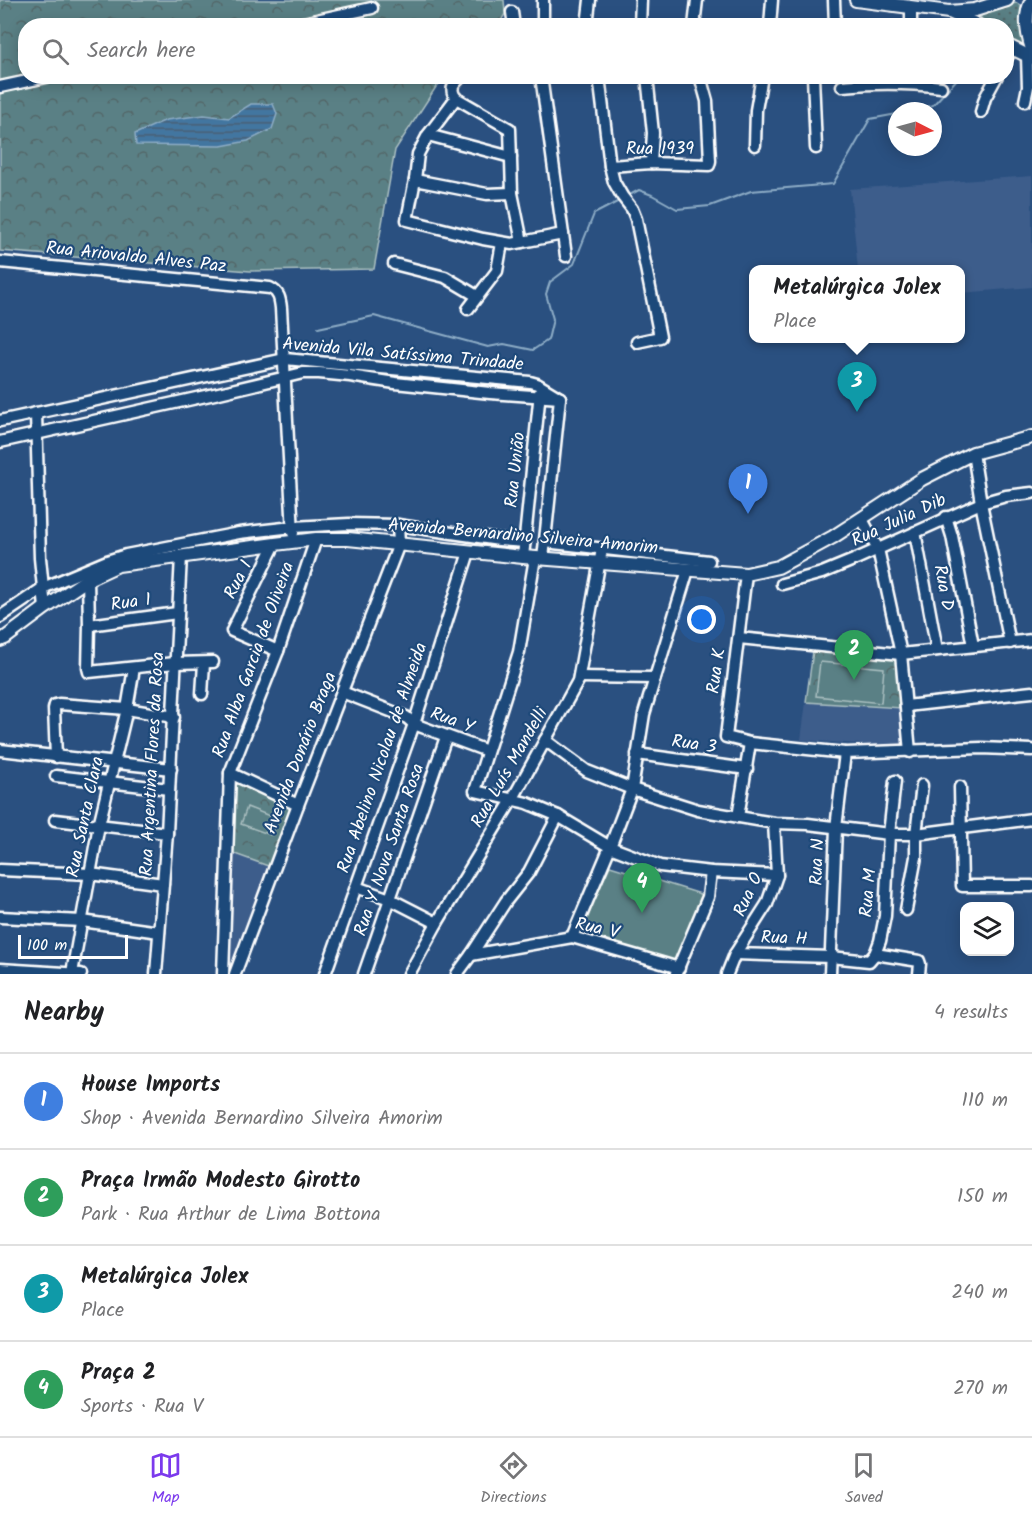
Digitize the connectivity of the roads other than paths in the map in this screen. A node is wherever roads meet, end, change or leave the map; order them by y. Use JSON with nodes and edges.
{"nodes":[{"id":1,"x":543,"y":0,"type":"edge"},
{"id":2,"x":590,"y":0,"type":"edge"},
{"id":3,"x":641,"y":0,"type":"edge"},
{"id":4,"x":697,"y":0,"type":"edge"},
{"id":5,"x":772,"y":0,"type":"edge"},
{"id":6,"x":834,"y":0,"type":"edge"},
{"id":7,"x":856,"y":0,"type":"edge"},
{"id":8,"x":1007,"y":0,"type":"edge"},
{"id":9,"x":1032,"y":0,"type":"edge"},
{"id":10,"x":911,"y":7,"type":"junction"},
{"id":11,"x":372,"y":8,"type":"dead end"},
{"id":12,"x":512,"y":12,"type":"dead end"},
{"id":13,"x":949,"y":12,"type":"junction"},
{"id":14,"x":326,"y":18,"type":"edge"},
{"id":15,"x":512,"y":18,"type":"edge"},
{"id":16,"x":543,"y":18,"type":"edge"},
{"id":17,"x":588,"y":18,"type":"edge"},
{"id":18,"x":640,"y":18,"type":"edge"},
{"id":19,"x":695,"y":18,"type":"edge"},
{"id":20,"x":771,"y":18,"type":"edge"},
{"id":21,"x":835,"y":18,"type":"edge"},
{"id":22,"x":911,"y":18,"type":"edge"},
{"id":23,"x":962,"y":18,"type":"edge"},
{"id":24,"x":1014,"y":52,"type":"edge"},
{"id":25,"x":1030,"y":54,"type":"edge"},
{"id":26,"x":18,"y":83,"type":"edge"},
{"id":27,"x":454,"y":84,"type":"edge"},
{"id":28,"x":542,"y":84,"type":"edge"},
{"id":29,"x":600,"y":84,"type":"edge"},
{"id":30,"x":648,"y":84,"type":"edge"},
{"id":31,"x":702,"y":84,"type":"edge"},
{"id":32,"x":761,"y":84,"type":"edge"},
{"id":33,"x":813,"y":84,"type":"edge"},
{"id":34,"x":860,"y":84,"type":"edge"},
{"id":35,"x":928,"y":84,"type":"edge"},
{"id":36,"x":993,"y":84,"type":"edge"},
{"id":37,"x":842,"y":86,"type":"dead end"},
{"id":38,"x":0,"y":87,"type":"edge"},
{"id":39,"x":941,"y":87,"type":"dead end"},
{"id":40,"x":454,"y":95,"type":"junction"},
{"id":41,"x":1025,"y":101,"type":"dead end"},
{"id":42,"x":981,"y":111,"type":"dead end"},
{"id":43,"x":428,"y":135,"type":"junction"},
{"id":44,"x":755,"y":146,"type":"dead end"},
{"id":45,"x":816,"y":148,"type":"dead end"},
{"id":46,"x":511,"y":157,"type":"junction"},
{"id":47,"x":651,"y":163,"type":"junction"},
{"id":48,"x":610,"y":166,"type":"junction"},
{"id":49,"x":415,"y":180,"type":"junction"},
{"id":50,"x":513,"y":194,"type":"junction"},
{"id":51,"x":563,"y":234,"type":"junction"},
{"id":52,"x":522,"y":242,"type":"junction"},
{"id":53,"x":502,"y":243,"type":"junction"},
{"id":54,"x":566,"y":256,"type":"dead end"},
{"id":55,"x":0,"y":262,"type":"edge"},
{"id":56,"x":394,"y":264,"type":"dead end"},
{"id":57,"x":477,"y":296,"type":"junction"},
{"id":58,"x":468,"y":309,"type":"dead end"},
{"id":59,"x":637,"y":342,"type":"dead end"},
{"id":60,"x":285,"y":358,"type":"junction"},
{"id":61,"x":286,"y":376,"type":"junction"},
{"id":62,"x":540,"y":391,"type":"junction"},
{"id":63,"x":560,"y":398,"type":"joint"},
{"id":64,"x":36,"y":413,"type":"junction"},
{"id":65,"x":0,"y":421,"type":"edge"},
{"id":66,"x":35,"y":434,"type":"junction"},
{"id":67,"x":1031,"y":440,"type":"edge"},
{"id":68,"x":0,"y":442,"type":"edge"},
{"id":69,"x":973,"y":453,"type":"junction"},
{"id":70,"x":1032,"y":493,"type":"edge"},
{"id":71,"x":981,"y":502,"type":"junction"},
{"id":72,"x":946,"y":517,"type":"junction"},
{"id":73,"x":862,"y":519,"type":"junction"},
{"id":74,"x":398,"y":525,"type":"junction"},
{"id":75,"x":293,"y":527,"type":"junction"},
{"id":76,"x":915,"y":532,"type":"junction"},
{"id":77,"x":316,"y":539,"type":"junction"},
{"id":78,"x":525,"y":539,"type":"junction"},
{"id":79,"x":545,"y":540,"type":"junction"},
{"id":80,"x":294,"y":542,"type":"junction"},
{"id":81,"x":275,"y":544,"type":"junction"},
{"id":82,"x":399,"y":544,"type":"junction"},
{"id":83,"x":602,"y":549,"type":"junction"},
{"id":84,"x":878,"y":549,"type":"junction"},
{"id":85,"x":470,"y":552,"type":"junction"},
{"id":86,"x":181,"y":556,"type":"junction"},
{"id":87,"x":534,"y":558,"type":"junction"},
{"id":88,"x":709,"y":561,"type":"dead end"},
{"id":89,"x":600,"y":563,"type":"junction"},
{"id":90,"x":688,"y":570,"type":"junction"},
{"id":91,"x":746,"y":574,"type":"junction"},
{"id":92,"x":88,"y":579,"type":"junction"},
{"id":93,"x":782,"y":584,"type":"dead end"},
{"id":94,"x":43,"y":588,"type":"junction"},
{"id":95,"x":45,"y":608,"type":"junction"},
{"id":96,"x":177,"y":613,"type":"junction"},
{"id":97,"x":0,"y":617,"type":"edge"},
{"id":98,"x":89,"y":625,"type":"junction"},
{"id":99,"x":739,"y":638,"type":"junction"},
{"id":100,"x":0,"y":640,"type":"edge"},
{"id":101,"x":1032,"y":640,"type":"edge"},
{"id":102,"x":1010,"y":643,"type":"junction"},
{"id":103,"x":973,"y":646,"type":"junction"},
{"id":104,"x":937,"y":650,"type":"junction"},
{"id":105,"x":278,"y":651,"type":"junction"},
{"id":106,"x":901,"y":654,"type":"junction"},
{"id":107,"x":175,"y":663,"type":"junction"},
{"id":108,"x":134,"y":668,"type":"junction"},
{"id":109,"x":579,"y":677,"type":"junction"},
{"id":110,"x":655,"y":678,"type":"junction"},
{"id":111,"x":342,"y":692,"type":"junction"},
{"id":112,"x":1032,"y":692,"type":"edge"},
{"id":113,"x":202,"y":694,"type":"dead end"},
{"id":114,"x":906,"y":706,"type":"junction"},
{"id":115,"x":127,"y":710,"type":"junction"},
{"id":116,"x":174,"y":717,"type":"junction"},
{"id":117,"x":414,"y":724,"type":"junction"},
{"id":118,"x":446,"y":737,"type":"junction"},
{"id":119,"x":545,"y":740,"type":"junction"},
{"id":120,"x":750,"y":743,"type":"junction"},
{"id":121,"x":0,"y":750,"type":"edge"},
{"id":122,"x":1032,"y":750,"type":"edge"},
{"id":123,"x":487,"y":751,"type":"junction"},
{"id":124,"x":910,"y":752,"type":"junction"},
{"id":125,"x":845,"y":753,"type":"junction"},
{"id":126,"x":637,"y":754,"type":"junction"},
{"id":127,"x":56,"y":757,"type":"junction"},
{"id":128,"x":113,"y":763,"type":"junction"},
{"id":129,"x":171,"y":769,"type":"junction"},
{"id":130,"x":747,"y":769,"type":"junction"},
{"id":131,"x":230,"y":773,"type":"junction"},
{"id":132,"x":56,"y":776,"type":"dead end"},
{"id":133,"x":895,"y":781,"type":"dead end"},
{"id":134,"x":109,"y":782,"type":"junction"},
{"id":135,"x":922,"y":785,"type":"dead end"},
{"id":136,"x":960,"y":787,"type":"dead end"},
{"id":137,"x":170,"y":789,"type":"junction"},
{"id":138,"x":632,"y":789,"type":"junction"},
{"id":139,"x":512,"y":800,"type":"junction"},
{"id":140,"x":298,"y":805,"type":"junction"},
{"id":141,"x":558,"y":816,"type":"junction"},
{"id":142,"x":738,"y":817,"type":"junction"},
{"id":143,"x":1032,"y":819,"type":"edge"},
{"id":144,"x":55,"y":820,"type":"dead end"},
{"id":145,"x":774,"y":823,"type":"junction"},
{"id":146,"x":99,"y":825,"type":"junction"},
{"id":147,"x":836,"y":828,"type":"junction"},
{"id":148,"x":961,"y":829,"type":"junction"},
{"id":149,"x":167,"y":833,"type":"junction"},
{"id":150,"x":889,"y":834,"type":"junction"},
{"id":151,"x":916,"y":834,"type":"junction"},
{"id":152,"x":610,"y":847,"type":"junction"},
{"id":153,"x":0,"y":870,"type":"edge"},
{"id":154,"x":711,"y":872,"type":"junction"},
{"id":155,"x":90,"y":874,"type":"junction"},
{"id":156,"x":777,"y":874,"type":"junction"},
{"id":157,"x":163,"y":884,"type":"junction"},
{"id":158,"x":1032,"y":886,"type":"edge"},
{"id":159,"x":356,"y":887,"type":"junction"},
{"id":160,"x":390,"y":899,"type":"junction"},
{"id":161,"x":906,"y":910,"type":"dead end"},
{"id":162,"x":0,"y":917,"type":"edge"},
{"id":163,"x":82,"y":921,"type":"junction"},
{"id":164,"x":436,"y":923,"type":"junction"},
{"id":165,"x":159,"y":932,"type":"junction"},
{"id":166,"x":572,"y":937,"type":"junction"},
{"id":167,"x":735,"y":954,"type":"junction"},
{"id":168,"x":875,"y":954,"type":"junction"},
{"id":169,"x":471,"y":955,"type":"junction"},
{"id":170,"x":831,"y":957,"type":"junction"},
{"id":171,"x":0,"y":969,"type":"edge"},
{"id":172,"x":677,"y":971,"type":"edge"},
{"id":173,"x":78,"y":974,"type":"edge"},
{"id":174,"x":156,"y":974,"type":"edge"},
{"id":175,"x":223,"y":974,"type":"edge"},
{"id":176,"x":235,"y":974,"type":"edge"},
{"id":177,"x":325,"y":974,"type":"edge"},
{"id":178,"x":364,"y":974,"type":"edge"},
{"id":179,"x":409,"y":974,"type":"edge"},
{"id":180,"x":457,"y":974,"type":"edge"},
{"id":181,"x":727,"y":974,"type":"edge"},
{"id":182,"x":830,"y":974,"type":"edge"},
{"id":183,"x":918,"y":974,"type":"edge"}],
"edges":[{"from":1,"to":16,"type":"street"},
{"from":2,"to":17,"type":"street"},
{"from":3,"to":18,"type":"street"},
{"from":4,"to":19,"type":"street"},
{"from":5,"to":20,"type":"street"},
{"from":6,"to":21,"type":"street"},
{"from":7,"to":10,"type":"main road"},
{"from":8,"to":13,"type":"main road"},
{"from":9,"to":25,"type":"main road"},
{"from":10,"to":13,"type":"main road"},
{"from":10,"to":22,"type":"street"},
{"from":11,"to":14,"type":"street"},
{"from":12,"to":15,"type":"street"},
{"from":13,"to":23,"type":"main road"},
{"from":24,"to":25,"type":"main road"},
{"from":25,"to":41,"type":"street"},
{"from":26,"to":38,"type":"street"},
{"from":27,"to":40,"type":"street"},
{"from":28,"to":51,"type":"street"},
{"from":29,"to":48,"type":"street"},
{"from":30,"to":47,"type":"street"},
{"from":31,"to":47,"type":"street","name":"Rua 1939"},
{"from":32,"to":44,"type":"street"},
{"from":33,"to":45,"type":"street"},
{"from":34,"to":37,"type":"street"},
{"from":35,"to":39,"type":"street"},
{"from":36,"to":42,"type":"street"},
{"from":40,"to":43,"type":"street"},
{"from":40,"to":46,"type":"street"},
{"from":43,"to":46,"type":"street"},
{"from":43,"to":49,"type":"street"},
{"from":46,"to":50,"type":"street"},
{"from":47,"to":48,"type":"street","name":"Rua 1939"},
{"from":48,"to":59,"type":"street"},
{"from":49,"to":50,"type":"street"},
{"from":49,"to":53,"type":"street"},
{"from":50,"to":52,"type":"street"},
{"from":51,"to":52,"type":"street"},
{"from":51,"to":54,"type":"street"},
{"from":52,"to":53,"type":"street"},
{"from":53,"to":57,"type":"street"},
{"from":55,"to":60,"type":"street","name":"Rua Ariovaldo Alves Paz"},
{"from":56,"to":57,"type":"street"},
{"from":57,"to":58,"type":"street"},
{"from":60,"to":61,"type":"street"},
{"from":60,"to":62,"type":"street","name":"Avenida Vila Satíssima Trindade"},
{"from":60,"to":64,"type":"street","name":"Avenida Vila Satíssima Trindade"},
{"from":61,"to":62,"type":"street","name":"Avenida Vila Satíssima Trindade"},
{"from":61,"to":66,"type":"street","name":"Avenida Vila Satíssima Trindade"},
{"from":61,"to":75,"type":"street"},
{"from":62,"to":63,"type":"street","name":"Avenida Vila Satíssima Trindade"},
{"from":62,"to":78,"type":"street","name":"Rua União"},
{"from":63,"to":79,"type":"street","name":"Rua União"},
{"from":64,"to":65,"type":"street","name":"Avenida Vila Satíssima Trindade"},
{"from":64,"to":66,"type":"street"},
{"from":66,"to":68,"type":"street","name":"Avenida Vila Satíssima Trindade"},
{"from":66,"to":94,"type":"street"},
{"from":67,"to":69,"type":"main road","name":"Avenida Bernardino Silveira Amorim"},
{"from":69,"to":71,"type":"street"},
{"from":69,"to":73,"type":"main road","name":"Avenida Bernardino Silveira Amorim"},
{"from":70,"to":71,"type":"street","name":"Rua Julia Dib"},
{"from":71,"to":72,"type":"street","name":"Rua Julia Dib"},
{"from":71,"to":102,"type":"street"},
{"from":72,"to":76,"type":"street","name":"Rua Julia Dib"},
{"from":72,"to":103,"type":"street"},
{"from":73,"to":84,"type":"street"},
{"from":73,"to":91,"type":"main road","name":"Avenida Bernardino Silveira Amorim"},
{"from":74,"to":75,"type":"street"},
{"from":74,"to":78,"type":"street"},
{"from":74,"to":82,"type":"street"},
{"from":75,"to":80,"type":"street"},
{"from":75,"to":94,"type":"street"},
{"from":76,"to":84,"type":"street","name":"Rua Julia Dib"},
{"from":76,"to":104,"type":"street","name":"Rua D"},
{"from":77,"to":80,"type":"main road","name":"Avenida Bernardino Silveira Amorim"},
{"from":77,"to":82,"type":"main road","name":"Avenida Bernardino Silveira Amorim"},
{"from":77,"to":105,"type":"street","name":"Rua Alba Garcia de Oliveira"},
{"from":78,"to":79,"type":"street"},
{"from":78,"to":87,"type":"street","name":"Rua União"},
{"from":79,"to":83,"type":"street"},
{"from":79,"to":87,"type":"street","name":"Rua União"},
{"from":80,"to":81,"type":"main road","name":"Avenida Bernardino Silveira Amorim"},
{"from":81,"to":86,"type":"main road","name":"Avenida Bernardino Silveira Amorim"},
{"from":81,"to":105,"type":"street","name":"Rua I"},
{"from":82,"to":85,"type":"main road","name":"Avenida Bernardino Silveira Amorim"},
{"from":82,"to":111,"type":"street","name":"Avenida Donário Braga"},
{"from":83,"to":88,"type":"street"},
{"from":83,"to":89,"type":"street","name":"Rua Luís Mandelli"},
{"from":84,"to":93,"type":"street","name":"Rua Julia Dib"},
{"from":84,"to":106,"type":"street"},
{"from":85,"to":87,"type":"main road","name":"Avenida Bernardino Silveira Amorim"},
{"from":85,"to":117,"type":"street","name":"Rua Abelino Nicolau de Almeida"},
{"from":86,"to":92,"type":"main road","name":"Avenida Bernardino Silveira Amorim"},
{"from":86,"to":96,"type":"street","name":"Rua Argentina Flores da Rosa"},
{"from":87,"to":89,"type":"main road","name":"Avenida Bernardino Silveira Amorim"},
{"from":87,"to":123,"type":"street"},
{"from":89,"to":90,"type":"main road","name":"Avenida Bernardino Silveira Amorim"},
{"from":89,"to":109,"type":"street","name":"Rua Luís Mandelli"},
{"from":90,"to":91,"type":"main road","name":"Avenida Bernardino Silveira Amorim"},
{"from":90,"to":110,"type":"street"},
{"from":91,"to":99,"type":"street","name":"Rua K"},
{"from":92,"to":95,"type":"main road","name":"Avenida Bernardino Silveira Amorim"},
{"from":92,"to":98,"type":"street"},
{"from":94,"to":95,"type":"street"},
{"from":94,"to":97,"type":"street"},
{"from":95,"to":100,"type":"main road","name":"Avenida Bernardino Silveira Amorim"},
{"from":96,"to":98,"type":"street","name":"Rua 1"},
{"from":96,"to":107,"type":"street","name":"Rua Argentina Flores da Rosa"},
{"from":98,"to":108,"type":"street"},
{"from":99,"to":106,"type":"street"},
{"from":99,"to":120,"type":"street","name":"Rua K"},
{"from":101,"to":102,"type":"street"},
{"from":102,"to":103,"type":"street"},
{"from":103,"to":104,"type":"street"},
{"from":104,"to":106,"type":"street"},
{"from":105,"to":131,"type":"street","name":"Rua Alba Garcia de Oliveira"},
{"from":106,"to":114,"type":"street"},
{"from":107,"to":108,"type":"street"},
{"from":107,"to":113,"type":"street"},
{"from":107,"to":116,"type":"street","name":"Rua Argentina Flores da Rosa"},
{"from":108,"to":115,"type":"street","name":"Rua Santa Clara"},
{"from":109,"to":110,"type":"street"},
{"from":109,"to":119,"type":"street","name":"Rua Luís Mandelli"},
{"from":110,"to":126,"type":"street"},
{"from":111,"to":117,"type":"street","name":"Rua Y"},
{"from":111,"to":140,"type":"street","name":"Avenida Donário Braga"},
{"from":112,"to":114,"type":"street"},
{"from":114,"to":124,"type":"street"},
{"from":115,"to":116,"type":"street"},
{"from":115,"to":127,"type":"street"},
{"from":115,"to":128,"type":"street","name":"Rua Santa Clara"},
{"from":116,"to":129,"type":"street","name":"Rua Argentina Flores da Rosa"},
{"from":117,"to":118,"type":"street","name":"Rua Y"},
{"from":117,"to":159,"type":"street","name":"Rua Abelino Nicolau de Almeida"},
{"from":118,"to":123,"type":"street","name":"Rua Y"},
{"from":118,"to":160,"type":"street","name":"Rua Y Nova Santa Rosa"},
{"from":119,"to":138,"type":"street"},
{"from":119,"to":139,"type":"street","name":"Rua Luís Mandelli"},
{"from":120,"to":125,"type":"street"},
{"from":120,"to":130,"type":"street"},
{"from":121,"to":127,"type":"street"},
{"from":122,"to":124,"type":"street"},
{"from":123,"to":139,"type":"street"},
{"from":124,"to":125,"type":"street"},
{"from":125,"to":147,"type":"street","name":"Rua N"},
{"from":126,"to":130,"type":"street","name":"Rua 3"},
{"from":126,"to":138,"type":"street"},
{"from":127,"to":128,"type":"street"},
{"from":128,"to":129,"type":"street"},
{"from":128,"to":134,"type":"street","name":"Rua Santa Clara"},
{"from":129,"to":137,"type":"street","name":"Rua Argentina Flores da Rosa"},
{"from":130,"to":142,"type":"street"},
{"from":131,"to":140,"type":"street"},
{"from":131,"to":175,"type":"street","name":"Rua Alba Garcia de Oliveira"},
{"from":132,"to":134,"type":"street"},
{"from":133,"to":150,"type":"street","name":"Rua M"},
{"from":134,"to":137,"type":"street"},
{"from":134,"to":146,"type":"street","name":"Rua Santa Clara"},
{"from":135,"to":151,"type":"street"},
{"from":136,"to":148,"type":"street"},
{"from":137,"to":149,"type":"street","name":"Rua Argentina Flores da Rosa"},
{"from":138,"to":142,"type":"street"},
{"from":138,"to":152,"type":"street"},
{"from":139,"to":141,"type":"street"},
{"from":139,"to":164,"type":"street","name":"Rua Luís Mandelli"},
{"from":140,"to":176,"type":"street","name":"Avenida Donário Braga"},
{"from":141,"to":152,"type":"street"},
{"from":141,"to":169,"type":"street"},
{"from":142,"to":145,"type":"street"},
{"from":143,"to":148,"type":"street"},
{"from":144,"to":146,"type":"street"},
{"from":145,"to":147,"type":"street"},
{"from":145,"to":156,"type":"street","name":"Rua O"},
{"from":146,"to":149,"type":"street"},
{"from":146,"to":155,"type":"street","name":"Rua Santa Clara"},
{"from":147,"to":150,"type":"street"},
{"from":147,"to":170,"type":"street","name":"Rua N"},
{"from":148,"to":151,"type":"street"},
{"from":148,"to":158,"type":"street"},
{"from":149,"to":157,"type":"street","name":"Rua Argentina Flores da Rosa"},
{"from":150,"to":151,"type":"street"},
{"from":150,"to":168,"type":"street","name":"Rua M"},
{"from":151,"to":161,"type":"street"},
{"from":152,"to":154,"type":"street"},
{"from":152,"to":166,"type":"street"},
{"from":153,"to":155,"type":"street"},
{"from":154,"to":156,"type":"street"},
{"from":154,"to":172,"type":"street"},
{"from":155,"to":157,"type":"street"},
{"from":155,"to":163,"type":"street","name":"Rua Santa Clara"},
{"from":156,"to":167,"type":"street","name":"Rua O"},
{"from":157,"to":165,"type":"street","name":"Rua Argentina Flores da Rosa"},
{"from":159,"to":160,"type":"street"},
{"from":159,"to":177,"type":"street","name":"Rua Abelino Nicolau de Almeida"},
{"from":160,"to":164,"type":"street"},
{"from":160,"to":178,"type":"street","name":"Rua Y Nova Santa Rosa"},
{"from":162,"to":163,"type":"street"},
{"from":163,"to":165,"type":"street"},
{"from":163,"to":173,"type":"street","name":"Rua Santa Clara"},
{"from":164,"to":179,"type":"street","name":"Rua Luís Mandelli"},
{"from":165,"to":174,"type":"street","name":"Rua Argentina Flores da Rosa"},
{"from":166,"to":169,"type":"street","name":"Rua V"},
{"from":166,"to":172,"type":"street","name":"Rua V"},
{"from":167,"to":170,"type":"street","name":"Rua H"},
{"from":167,"to":181,"type":"street","name":"Rua O"},
{"from":168,"to":170,"type":"street"},
{"from":168,"to":183,"type":"street"},
{"from":169,"to":180,"type":"street"},
{"from":170,"to":182,"type":"street","name":"Rua N"},
{"from":171,"to":173,"type":"street"}]}
